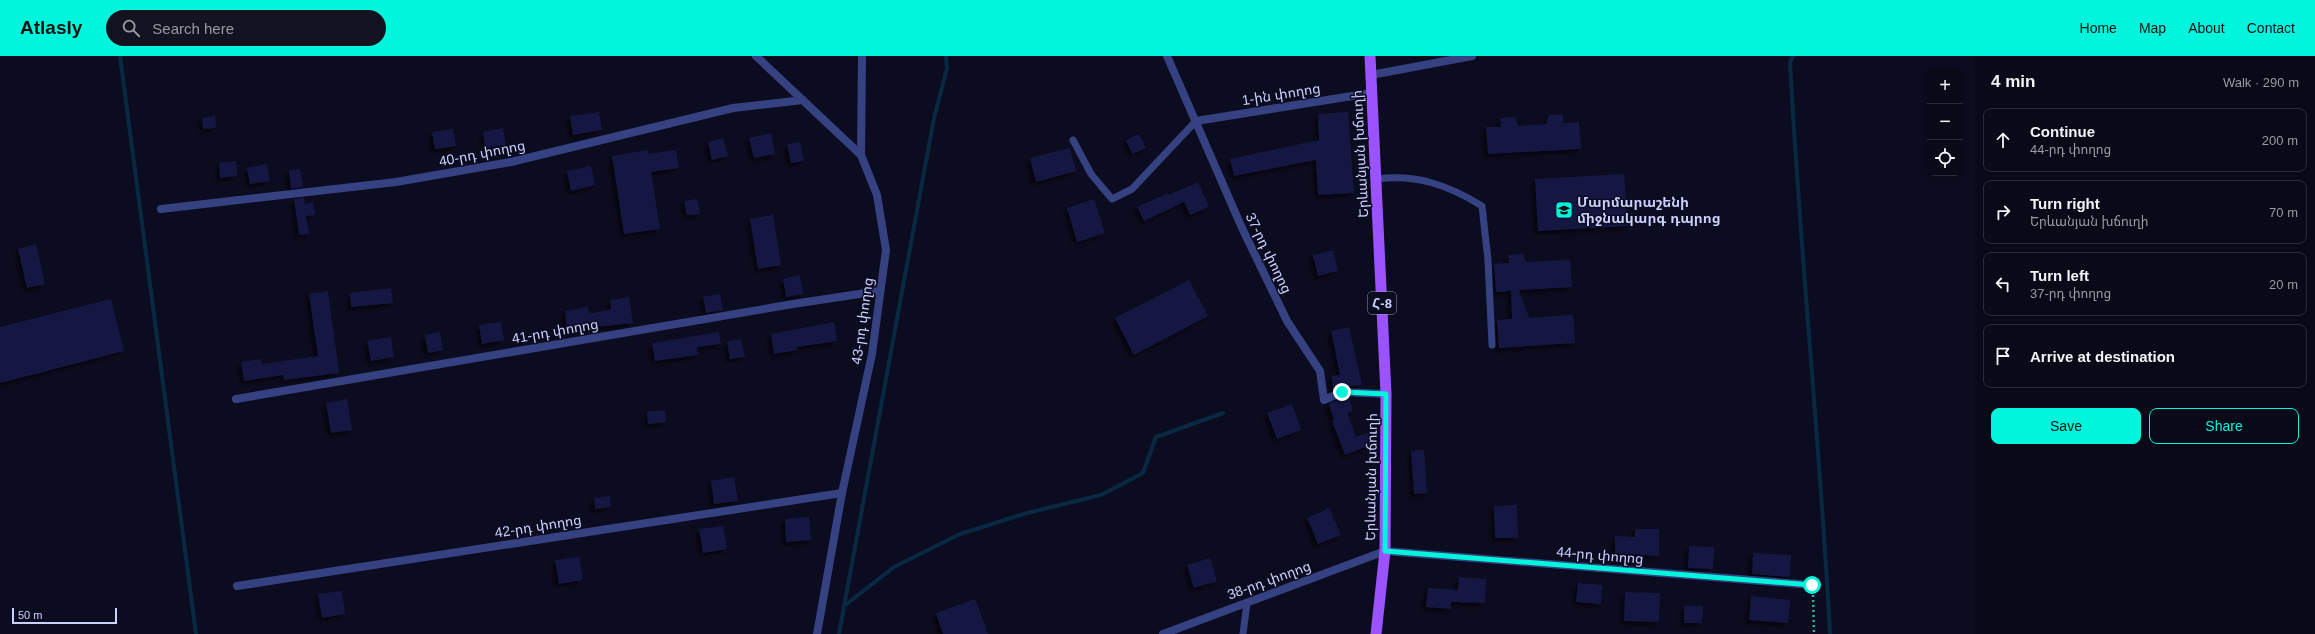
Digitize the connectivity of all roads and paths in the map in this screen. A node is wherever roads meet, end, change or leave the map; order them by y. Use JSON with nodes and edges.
{"nodes":[{"id":1,"x":756,"y":56,"type":"edge"},
{"id":2,"x":862,"y":56,"type":"edge"},
{"id":3,"x":1168,"y":56,"type":"edge"},
{"id":4,"x":1370,"y":56,"type":"edge"},
{"id":5,"x":1472,"y":56,"type":"edge"},
{"id":6,"x":1371,"y":75,"type":"junction"},
{"id":7,"x":1371,"y":93,"type":"junction"},
{"id":8,"x":803,"y":100,"type":"junction"},
{"id":9,"x":1196,"y":121,"type":"junction"},
{"id":10,"x":1073,"y":140,"type":"dead end"},
{"id":11,"x":861,"y":155,"type":"junction"},
{"id":12,"x":1377,"y":180,"type":"junction"},
{"id":13,"x":161,"y":209,"type":"dead end"},
{"id":14,"x":879,"y":291,"type":"junction"},
{"id":15,"x":1492,"y":345,"type":"dead end"},
{"id":16,"x":1386,"y":394,"type":"junction"},
{"id":17,"x":236,"y":399,"type":"dead end"},
{"id":18,"x":842,"y":493,"type":"junction"},
{"id":19,"x":1385,"y":551,"type":"junction"},
{"id":20,"x":1812,"y":585,"type":"joint"},
{"id":21,"x":237,"y":586,"type":"dead end"},
{"id":22,"x":1247,"y":602,"type":"junction"},
{"id":23,"x":817,"y":634,"type":"edge"},
{"id":24,"x":1163,"y":634,"type":"edge"},
{"id":25,"x":1243,"y":634,"type":"edge"},
{"id":26,"x":1376,"y":634,"type":"edge"},
{"id":27,"x":1814,"y":634,"type":"edge"}],
"edges":[{"from":1,"to":8,"type":"street","name":"43-րդ փողոց"},
{"from":2,"to":11,"type":"street"},
{"from":3,"to":9,"type":"street","name":"37-րդ փողոց"},
{"from":4,"to":6,"type":"main road","name":"Երևանյան խճուղի","number":"Հ-8"},
{"from":5,"to":6,"type":"street"},
{"from":6,"to":7,"type":"main road","name":"Երևանյան խճուղի","number":"Հ-8"},
{"from":7,"to":9,"type":"street","name":"1-ին փողոց"},
{"from":7,"to":12,"type":"main road","name":"Երևանյան խճուղի","number":"Հ-8"},
{"from":8,"to":11,"type":"street","name":"43-րդ փողոց"},
{"from":8,"to":13,"type":"street","name":"40-րդ փողոց"},
{"from":9,"to":10,"type":"lane"},
{"from":9,"to":16,"type":"street","name":"37-րդ փողոց"},
{"from":11,"to":14,"type":"street","name":"43-րդ փողոց"},
{"from":12,"to":15,"type":"lane"},
{"from":12,"to":16,"type":"main road","name":"Երևանյան խճուղի","number":"Հ-8"},
{"from":14,"to":17,"type":"street","name":"41-րդ փողոց"},
{"from":14,"to":18,"type":"street","name":"43-րդ փողոց"},
{"from":16,"to":19,"type":"main road","name":"Երևանյան խճուղի","number":"Հ-8"},
{"from":18,"to":21,"type":"street","name":"42-րդ փողոց"},
{"from":18,"to":23,"type":"street","name":"43-րդ փողոց"},
{"from":19,"to":20,"type":"street","name":"44-րդ փողոց"},
{"from":19,"to":22,"type":"street","name":"38-րդ փողոց"},
{"from":19,"to":26,"type":"main road","name":"Երևանյան խճուղի","number":"Հ-8"},
{"from":20,"to":27,"type":"path"},
{"from":22,"to":24,"type":"street","name":"38-րդ փողոց"},
{"from":22,"to":25,"type":"lane"}]}
